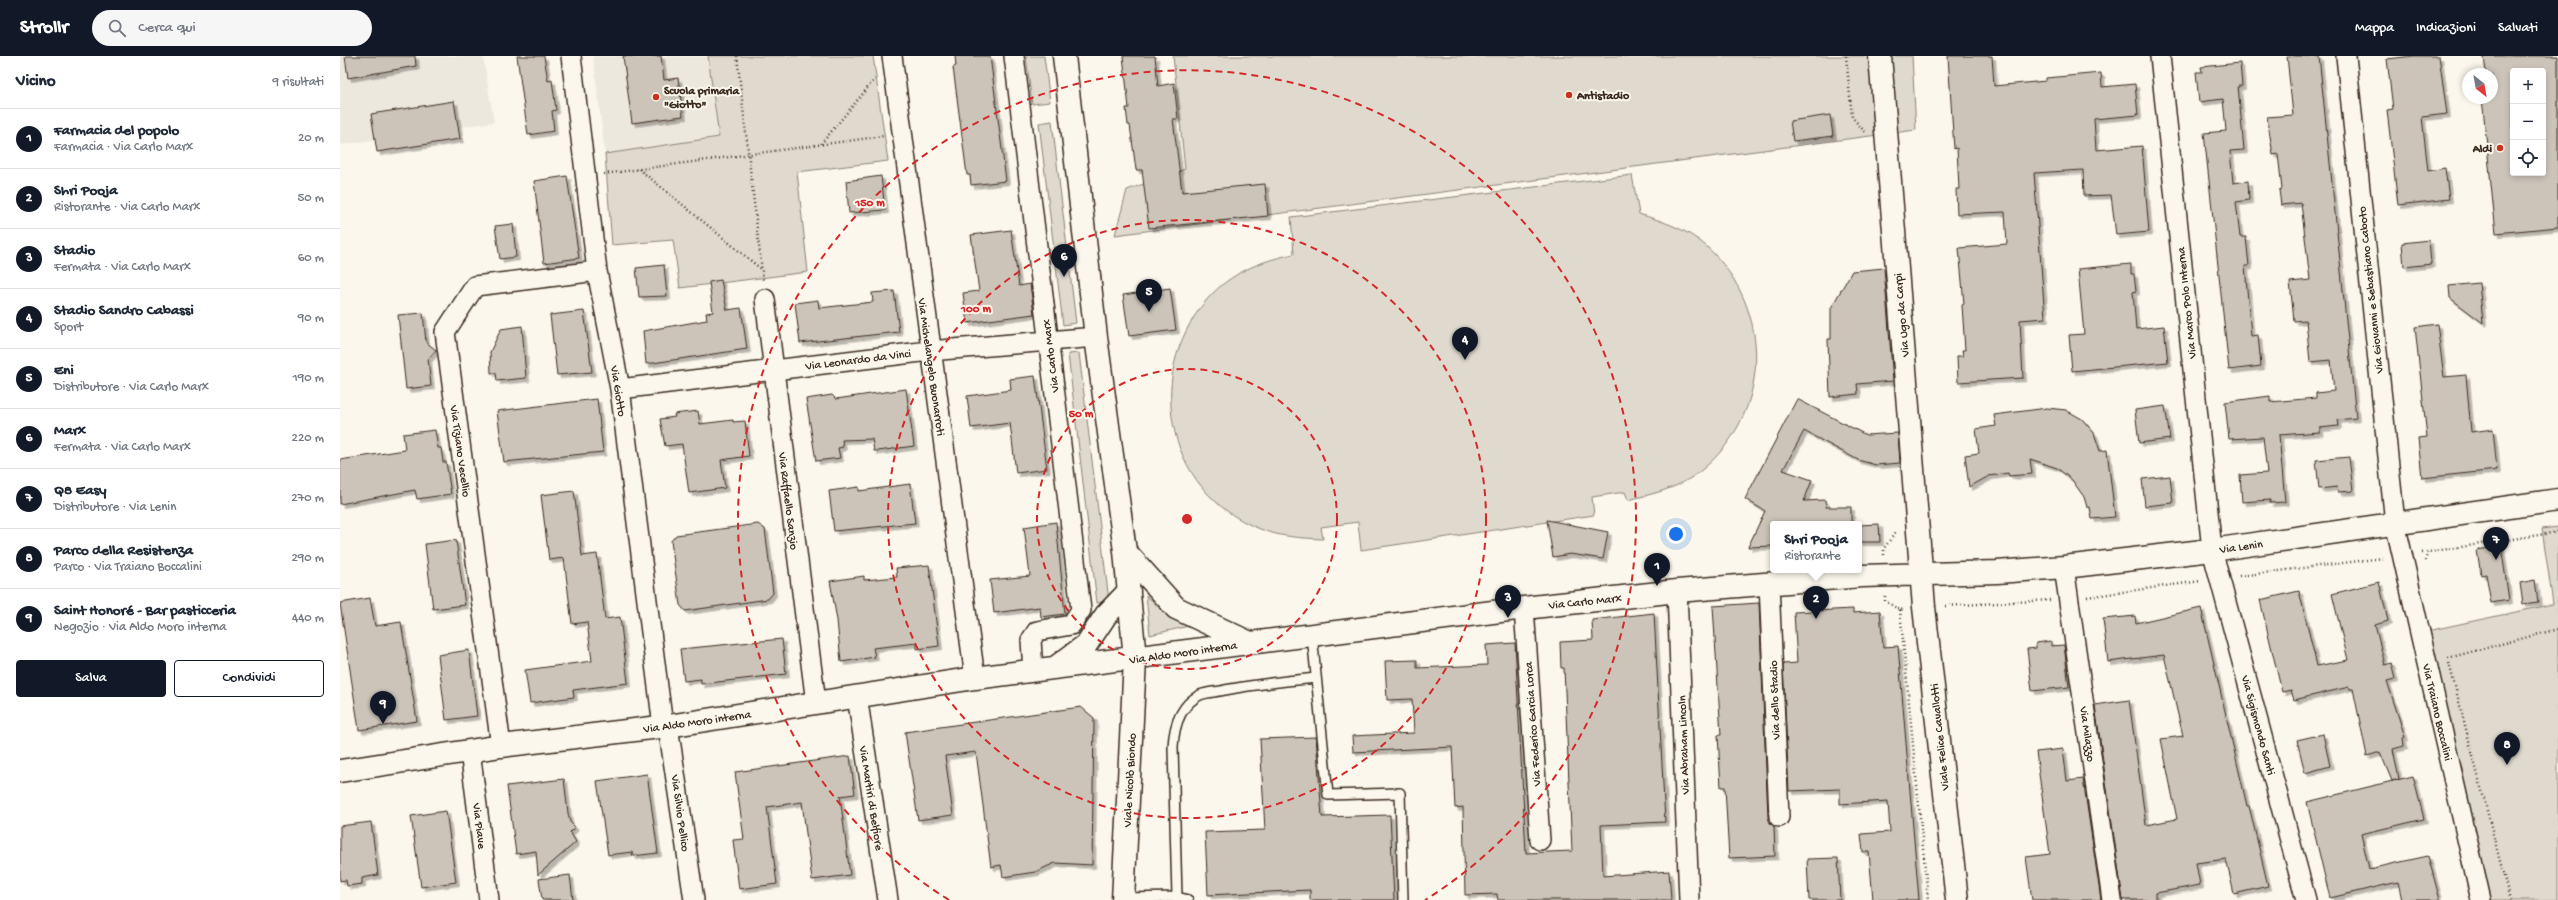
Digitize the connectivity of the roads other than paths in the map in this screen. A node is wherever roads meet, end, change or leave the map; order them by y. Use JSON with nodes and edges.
{"nodes":[{"id":1,"x":571,"y":56,"type":"edge"},
{"id":2,"x":1014,"y":56,"type":"edge"},
{"id":3,"x":1064,"y":56,"type":"edge"},
{"id":4,"x":1880,"y":56,"type":"edge"},
{"id":5,"x":2160,"y":56,"type":"edge"},
{"id":6,"x":2346,"y":56,"type":"edge"},
{"id":7,"x":892,"y":57,"type":"edge"},
{"id":8,"x":597,"y":271,"type":"junction"},
{"id":9,"x":765,"y":299,"type":"road end"},
{"id":10,"x":1096,"y":337,"type":"junction"},
{"id":11,"x":1048,"y":342,"type":"junction"},
{"id":12,"x":929,"y":351,"type":"junction"},
{"id":13,"x":772,"y":369,"type":"junction"},
{"id":14,"x":620,"y":389,"type":"junction"},
{"id":15,"x":2558,"y":500,"type":"edge"},
{"id":16,"x":2395,"y":523,"type":"junction"},
{"id":17,"x":2212,"y":550,"type":"junction"},
{"id":18,"x":1125,"y":551,"type":"junction"},
{"id":19,"x":2064,"y":567,"type":"junction"},
{"id":20,"x":1922,"y":574,"type":"junction"},
{"id":21,"x":1769,"y":583,"type":"junction"},
{"id":22,"x":1129,"y":591,"type":"junction"},
{"id":23,"x":1677,"y":591,"type":"junction"},
{"id":24,"x":1524,"y":608,"type":"junction"},
{"id":25,"x":1312,"y":635,"type":"junction"},
{"id":26,"x":1250,"y":643,"type":"junction"},
{"id":27,"x":1135,"y":659,"type":"junction"},
{"id":28,"x":1043,"y":670,"type":"junction"},
{"id":29,"x":974,"y":678,"type":"junction"},
{"id":30,"x":1316,"y":678,"type":"junction"},
{"id":31,"x":857,"y":696,"type":"junction"},
{"id":32,"x":816,"y":703,"type":"junction"},
{"id":33,"x":666,"y":726,"type":"junction"},
{"id":34,"x":501,"y":746,"type":"junction"},
{"id":35,"x":470,"y":751,"type":"junction"},
{"id":36,"x":340,"y":771,"type":"edge"},
{"id":37,"x":1779,"y":817,"type":"dead end"},
{"id":38,"x":1540,"y":840,"type":"dead end"},
{"id":39,"x":1177,"y":897,"type":"junction"},
{"id":40,"x":1123,"y":899,"type":"edge"},
{"id":41,"x":489,"y":900,"type":"edge"},
{"id":42,"x":694,"y":900,"type":"edge"},
{"id":43,"x":888,"y":900,"type":"edge"},
{"id":44,"x":1188,"y":900,"type":"edge"},
{"id":45,"x":1403,"y":900,"type":"edge"},
{"id":46,"x":1689,"y":900,"type":"edge"},
{"id":47,"x":1957,"y":900,"type":"edge"},
{"id":48,"x":2112,"y":900,"type":"edge"},
{"id":49,"x":2306,"y":900,"type":"edge"},
{"id":50,"x":2481,"y":900,"type":"edge"}],
"edges":[{"from":1,"to":8,"type":"street","name":"Via Giotto"},
{"from":2,"to":11,"type":"street","name":"Via Carlo Marx"},
{"from":3,"to":10,"type":"street"},
{"from":4,"to":20,"type":"street","name":"Via Ugo da Carpi"},
{"from":5,"to":17,"type":"street","name":"Via Marco Polo Interna"},
{"from":6,"to":16,"type":"street","name":"Via Giovanni e Sebastiano Caboto"},
{"from":7,"to":12,"type":"street","name":"Via Michelangelo Buonarroti"},
{"from":8,"to":14,"type":"street","name":"Via Giotto"},
{"from":8,"to":34,"type":"street","name":"Via Tiziano Vecellio"},
{"from":9,"to":13,"type":"street","name":"Via Raffaello Sanzio"},
{"from":10,"to":11,"type":"street","name":"Via Leonardo da Vinci"},
{"from":10,"to":18,"type":"street"},
{"from":11,"to":12,"type":"street","name":"Via Leonardo da Vinci"},
{"from":11,"to":28,"type":"street","name":"Via Carlo Marx"},
{"from":12,"to":13,"type":"street","name":"Via Leonardo da Vinci"},
{"from":12,"to":29,"type":"street","name":"Via Michelangelo Buonarroti"},
{"from":13,"to":14,"type":"street","name":"Via Leonardo da Vinci"},
{"from":13,"to":32,"type":"street","name":"Via Raffaello Sanzio"},
{"from":14,"to":33,"type":"street","name":"Via Giotto"},
{"from":15,"to":16,"type":"street","name":"Via Lenin"},
{"from":16,"to":17,"type":"street","name":"Via Lenin"},
{"from":16,"to":50,"type":"street","name":"Via Traiano Boccalini"},
{"from":17,"to":19,"type":"street","name":"Via Lenin"},
{"from":17,"to":49,"type":"street","name":"Via Sigismondo Santi"},
{"from":18,"to":22,"type":"street"},
{"from":18,"to":26,"type":"street","name":"Via Aldo Moro interna"},
{"from":19,"to":20,"type":"street","name":"Via Lenin"},
{"from":19,"to":48,"type":"street","name":"Via Milazzo"},
{"from":20,"to":21,"type":"street","name":"Via Carlo Marx"},
{"from":20,"to":47,"type":"street","name":"Viale Felice Cavallotti"},
{"from":21,"to":23,"type":"street","name":"Via Carlo Marx"},
{"from":21,"to":37,"type":"street","name":"Via dello Stadio"},
{"from":22,"to":27,"type":"street"},
{"from":22,"to":28,"type":"street"},
{"from":23,"to":24,"type":"street","name":"Via Carlo Marx"},
{"from":23,"to":46,"type":"street","name":"Via Abraham Lincoln"},
{"from":24,"to":25,"type":"street","name":"Via Carlo Marx"},
{"from":24,"to":38,"type":"street","name":"Via Federico Garcia Lorca"},
{"from":25,"to":26,"type":"street","name":"Via Carlo Marx"},
{"from":25,"to":30,"type":"lane"},
{"from":26,"to":27,"type":"street","name":"Via Aldo Moro interna"},
{"from":27,"to":28,"type":"street","name":"Via Aldo Moro interna"},
{"from":27,"to":40,"type":"street","name":"Viale Nicolò Biondo"},
{"from":28,"to":29,"type":"street","name":"Via Aldo Moro interna"},
{"from":29,"to":31,"type":"street","name":"Via Aldo Moro interna"},
{"from":30,"to":39,"type":"lane"},
{"from":30,"to":45,"type":"lane"},
{"from":31,"to":32,"type":"street","name":"Via Aldo Moro interna"},
{"from":31,"to":43,"type":"street","name":"Via Martiri di Belfiore"},
{"from":32,"to":33,"type":"street","name":"Via Aldo Moro interna"},
{"from":33,"to":34,"type":"street","name":"Via Aldo Moro interna"},
{"from":33,"to":42,"type":"street","name":"Via Silvio Pellico"},
{"from":34,"to":35,"type":"street","name":"Via Aldo Moro interna"},
{"from":35,"to":36,"type":"street","name":"Via Aldo Moro interna"},
{"from":35,"to":41,"type":"street","name":"Via Piave"},
{"from":39,"to":40,"type":"lane"},
{"from":39,"to":44,"type":"lane"}]}
